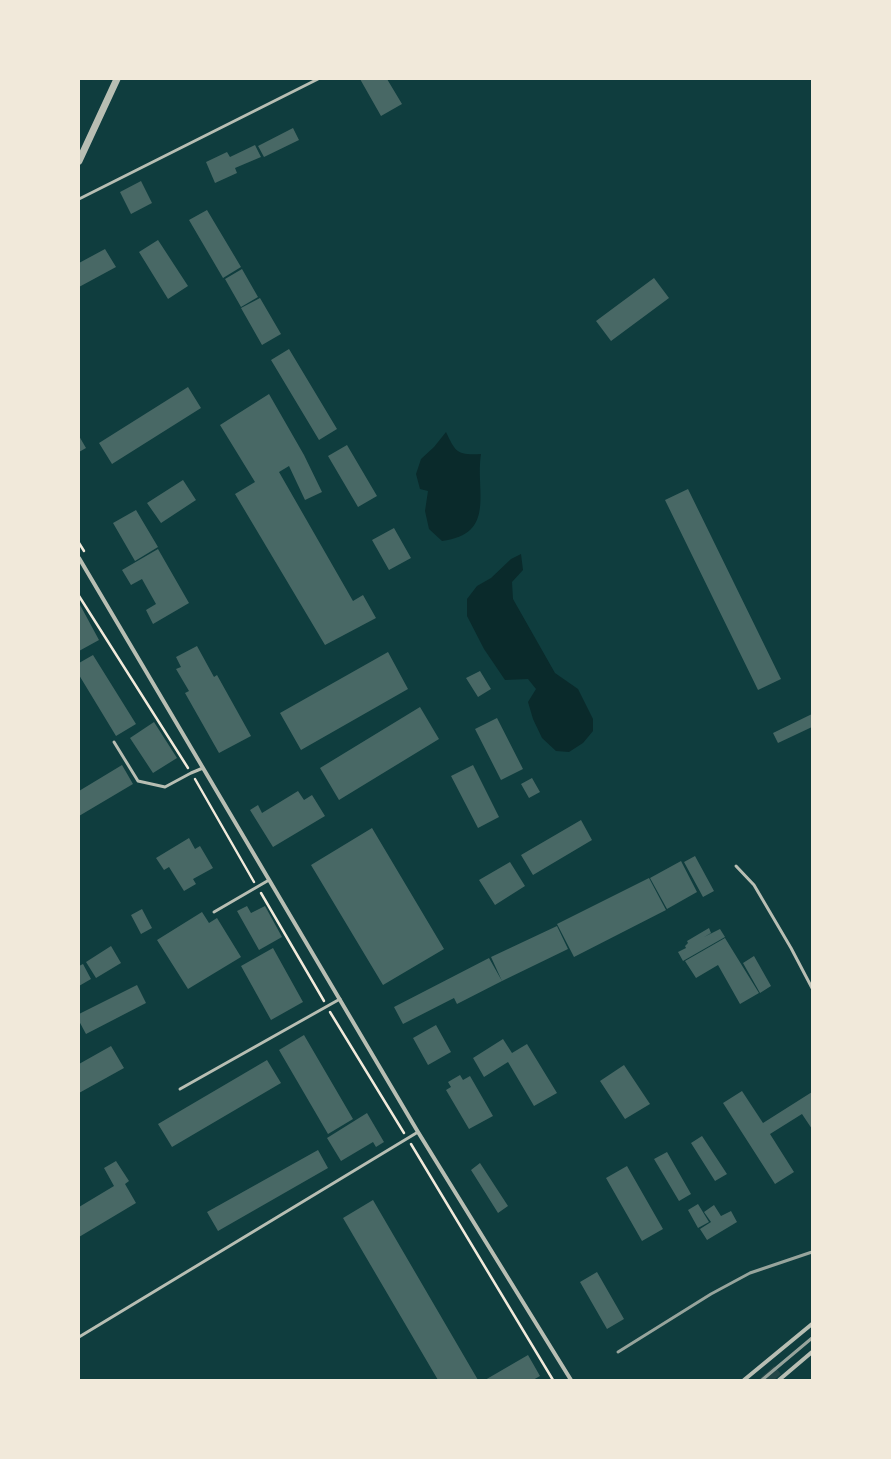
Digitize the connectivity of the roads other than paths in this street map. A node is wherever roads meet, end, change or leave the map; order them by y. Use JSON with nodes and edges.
{"nodes":[{"id":1,"x":117,"y":79,"type":"edge"},
{"id":2,"x":318,"y":79,"type":"edge"},
{"id":3,"x":79,"y":161,"type":"edge"},
{"id":4,"x":79,"y":199,"type":"edge"},
{"id":5,"x":79,"y":558,"type":"edge"},
{"id":6,"x":114,"y":742,"type":"dead end"},
{"id":7,"x":203,"y":768,"type":"junction"},
{"id":8,"x":736,"y":866,"type":"dead end"},
{"id":9,"x":269,"y":880,"type":"junction"},
{"id":10,"x":214,"y":912,"type":"dead end"},
{"id":11,"x":812,"y":988,"type":"edge"},
{"id":12,"x":340,"y":999,"type":"junction"},
{"id":13,"x":180,"y":1089,"type":"dead end"},
{"id":14,"x":418,"y":1132,"type":"junction"},
{"id":15,"x":812,"y":1324,"type":"edge"},
{"id":16,"x":79,"y":1337,"type":"edge"},
{"id":17,"x":812,"y":1352,"type":"edge"},
{"id":18,"x":571,"y":1380,"type":"edge"},
{"id":19,"x":744,"y":1380,"type":"edge"},
{"id":20,"x":779,"y":1380,"type":"edge"}],
"edges":[{"from":1,"to":3,"type":"street"},
{"from":2,"to":4,"type":"lane"},
{"from":5,"to":7,"type":"street"},
{"from":6,"to":7,"type":"lane"},
{"from":7,"to":9,"type":"street"},
{"from":8,"to":11,"type":"lane"},
{"from":9,"to":10,"type":"lane"},
{"from":9,"to":12,"type":"street"},
{"from":12,"to":13,"type":"lane"},
{"from":12,"to":14,"type":"street"},
{"from":14,"to":16,"type":"lane"},
{"from":14,"to":18,"type":"street"},
{"from":15,"to":19,"type":"street"},
{"from":17,"to":20,"type":"street"}]}
